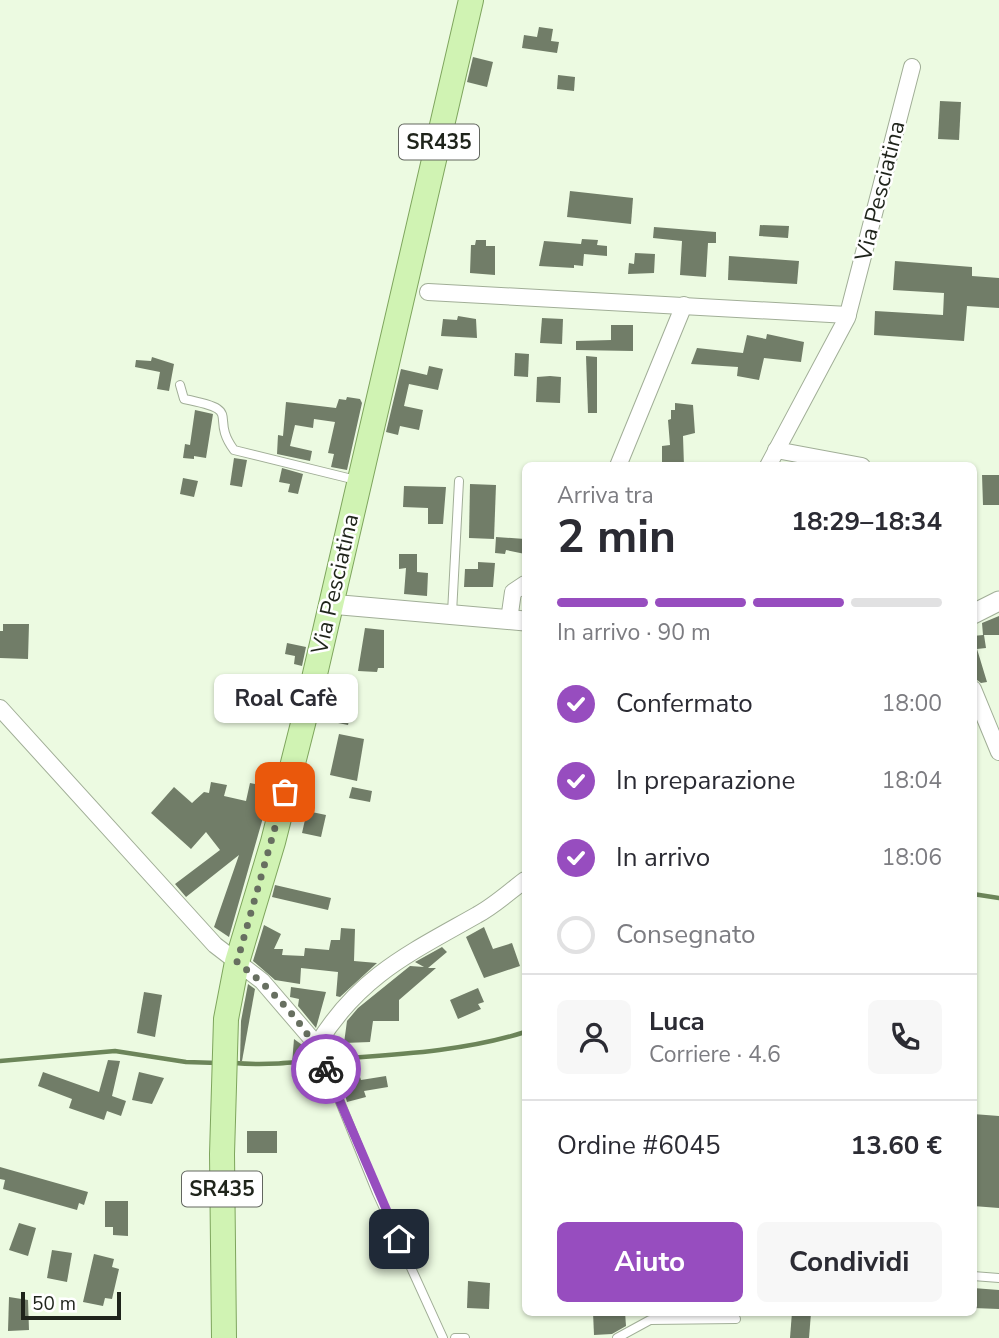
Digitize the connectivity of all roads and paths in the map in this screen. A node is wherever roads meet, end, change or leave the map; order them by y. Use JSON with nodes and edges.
{"nodes":[{"id":1,"x":471,"y":0,"type":"edge"},
{"id":2,"x":912,"y":67,"type":"dead end"},
{"id":3,"x":428,"y":292,"type":"dead end"},
{"id":4,"x":684,"y":305,"type":"junction"},
{"id":5,"x":848,"y":315,"type":"junction"},
{"id":6,"x":180,"y":385,"type":"dead end"},
{"id":7,"x":776,"y":450,"type":"junction"},
{"id":8,"x":620,"y":462,"type":"edge"},
{"id":9,"x":770,"y":462,"type":"edge"},
{"id":10,"x":840,"y":462,"type":"edge"},
{"id":11,"x":359,"y":481,"type":"junction"},
{"id":12,"x":459,"y":481,"type":"dead end"},
{"id":13,"x":522,"y":586,"type":"edge"},
{"id":14,"x":999,"y":601,"type":"edge"},
{"id":15,"x":330,"y":604,"type":"junction"},
{"id":16,"x":977,"y":612,"type":"edge"},
{"id":17,"x":451,"y":616,"type":"junction"},
{"id":18,"x":517,"y":621,"type":"edge"},
{"id":19,"x":977,"y":699,"type":"edge"},
{"id":20,"x":0,"y":708,"type":"edge"},
{"id":21,"x":999,"y":752,"type":"edge"},
{"id":22,"x":522,"y":882,"type":"edge"},
{"id":23,"x":237,"y":962,"type":"junction"},
{"id":24,"x":319,"y":1050,"type":"junction"},
{"id":25,"x":977,"y":1276,"type":"edge"},
{"id":26,"x":999,"y":1278,"type":"edge"},
{"id":27,"x":223,"y":1309,"type":"junction"},
{"id":28,"x":736,"y":1319,"type":"dead end"},
{"id":29,"x":211,"y":1338,"type":"edge"},
{"id":30,"x":224,"y":1338,"type":"edge"},
{"id":31,"x":443,"y":1338,"type":"edge"},
{"id":32,"x":455,"y":1338,"type":"edge"},
{"id":33,"x":465,"y":1338,"type":"edge"},
{"id":34,"x":617,"y":1338,"type":"edge"}],
"edges":[{"from":1,"to":11,"type":"main road","name":"Via Pesciatina","number":"SR435"},
{"from":2,"to":5,"type":"street","name":"Via Pesciatina"},
{"from":3,"to":4,"type":"street"},
{"from":4,"to":5,"type":"street"},
{"from":4,"to":8,"type":"street"},
{"from":5,"to":7,"type":"street","name":"Via Pesciatina"},
{"from":6,"to":11,"type":"lane"},
{"from":7,"to":9,"type":"street","name":"Via Pesciatina"},
{"from":7,"to":10,"type":"street"},
{"from":11,"to":15,"type":"main road","name":"Via Pesciatina","number":"SR435"},
{"from":12,"to":17,"type":"lane"},
{"from":13,"to":18,"type":"street"},
{"from":14,"to":16,"type":"street"},
{"from":15,"to":17,"type":"street"},
{"from":15,"to":23,"type":"main road","name":"Via Pesciatina","number":"SR435"},
{"from":17,"to":18,"type":"street"},
{"from":19,"to":21,"type":"street"},
{"from":20,"to":23,"type":"street"},
{"from":22,"to":24,"type":"street"},
{"from":23,"to":24,"type":"street"},
{"from":23,"to":27,"type":"main road","name":"Via Pesciatina","number":"SR435"},
{"from":24,"to":31,"type":"lane"},
{"from":25,"to":26,"type":"lane"},
{"from":27,"to":29,"type":"street"},
{"from":27,"to":30,"type":"main road","name":"Via Pesciatina","number":"SR435"},
{"from":28,"to":34,"type":"lane"},
{"from":32,"to":33,"type":"lane"}]}
